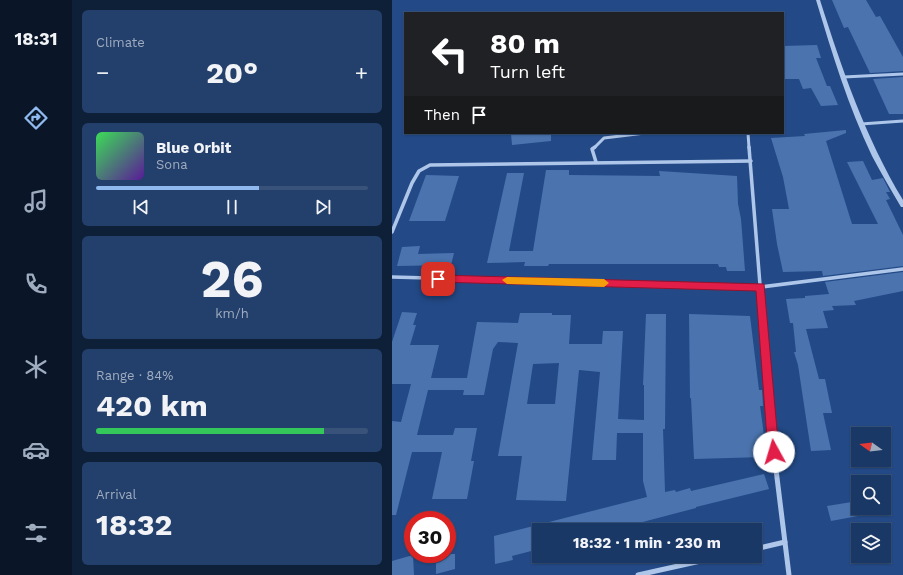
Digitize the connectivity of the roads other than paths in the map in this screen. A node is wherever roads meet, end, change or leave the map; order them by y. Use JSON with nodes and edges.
{"nodes":[{"id":1,"x":818,"y":0,"type":"edge"},
{"id":2,"x":903,"y":74,"type":"edge"},
{"id":3,"x":844,"y":77,"type":"junction"},
{"id":4,"x":903,"y":121,"type":"edge"},
{"id":5,"x":861,"y":124,"type":"junction"},
{"id":6,"x":637,"y":134,"type":"edge"},
{"id":7,"x":748,"y":134,"type":"edge"},
{"id":8,"x":751,"y":161,"type":"junction"},
{"id":9,"x":596,"y":162,"type":"junction"},
{"id":10,"x":903,"y":205,"type":"edge"},
{"id":11,"x":392,"y":232,"type":"edge"},
{"id":12,"x":903,"y":269,"type":"edge"},
{"id":13,"x":392,"y":277,"type":"edge"},
{"id":14,"x":760,"y":287,"type":"junction"},
{"id":15,"x":785,"y":542,"type":"junction"},
{"id":16,"x":762,"y":547,"type":"edge"},
{"id":17,"x":692,"y":563,"type":"edge"},
{"id":18,"x":638,"y":575,"type":"edge"},
{"id":19,"x":789,"y":575,"type":"edge"}],
"edges":[{"from":1,"to":3,"type":"street"},
{"from":2,"to":3,"type":"street"},
{"from":3,"to":5,"type":"street"},
{"from":4,"to":5,"type":"street"},
{"from":5,"to":10,"type":"street"},
{"from":6,"to":9,"type":"street"},
{"from":7,"to":8,"type":"street"},
{"from":8,"to":9,"type":"street"},
{"from":8,"to":14,"type":"street"},
{"from":9,"to":11,"type":"street"},
{"from":12,"to":14,"type":"street"},
{"from":13,"to":14,"type":"street"},
{"from":14,"to":15,"type":"street"},
{"from":15,"to":16,"type":"street"},
{"from":15,"to":19,"type":"street"},
{"from":17,"to":18,"type":"street"}]}
